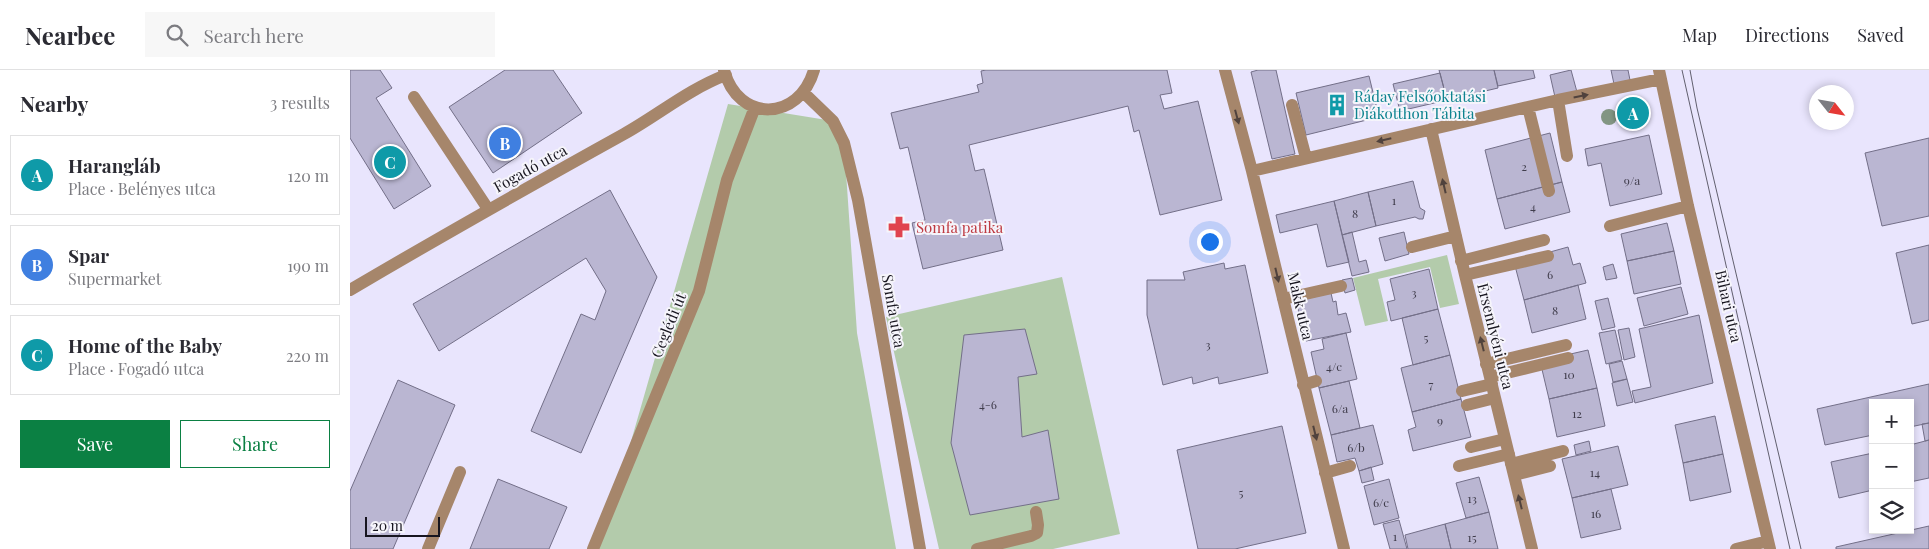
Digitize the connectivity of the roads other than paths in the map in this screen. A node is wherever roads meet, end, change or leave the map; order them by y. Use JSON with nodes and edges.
{"nodes":[{"id":1,"x":814,"y":70,"type":"edge"},
{"id":2,"x":1225,"y":70,"type":"edge"},
{"id":3,"x":725,"y":72,"type":"edge"},
{"id":4,"x":1660,"y":75,"type":"edge"},
{"id":5,"x":804,"y":93,"type":"junction"},
{"id":6,"x":414,"y":97,"type":"dead end"},
{"id":7,"x":1558,"y":100,"type":"junction"},
{"id":8,"x":1292,"y":105,"type":"dead end"},
{"id":9,"x":755,"y":107,"type":"junction"},
{"id":10,"x":1528,"y":107,"type":"junction"},
{"id":11,"x":1431,"y":129,"type":"junction"},
{"id":12,"x":1567,"y":156,"type":"dead end"},
{"id":13,"x":1306,"y":158,"type":"junction"},
{"id":14,"x":1252,"y":171,"type":"junction"},
{"id":15,"x":1549,"y":191,"type":"dead end"},
{"id":16,"x":1688,"y":206,"type":"junction"},
{"id":17,"x":488,"y":210,"type":"junction"},
{"id":18,"x":1610,"y":226,"type":"dead end"},
{"id":19,"x":1456,"y":236,"type":"junction"},
{"id":20,"x":1544,"y":240,"type":"dead end"},
{"id":21,"x":1412,"y":247,"type":"dead end"},
{"id":22,"x":1548,"y":256,"type":"dead end"},
{"id":23,"x":1461,"y":261,"type":"junction"},
{"id":24,"x":1465,"y":276,"type":"junction"},
{"id":25,"x":1340,"y":286,"type":"dead end"},
{"id":26,"x":350,"y":290,"type":"edge"},
{"id":27,"x":1283,"y":299,"type":"junction"},
{"id":28,"x":1566,"y":345,"type":"dead end"},
{"id":29,"x":1568,"y":358,"type":"dead end"},
{"id":30,"x":1486,"y":364,"type":"junction"},
{"id":31,"x":1316,"y":381,"type":"dead end"},
{"id":32,"x":1491,"y":381,"type":"junction"},
{"id":33,"x":1303,"y":385,"type":"junction"},
{"id":34,"x":1462,"y":391,"type":"dead end"},
{"id":35,"x":1495,"y":398,"type":"junction"},
{"id":36,"x":1467,"y":405,"type":"dead end"},
{"id":37,"x":1505,"y":439,"type":"junction"},
{"id":38,"x":1472,"y":447,"type":"dead end"},
{"id":39,"x":1563,"y":451,"type":"dead end"},
{"id":40,"x":1511,"y":464,"type":"junction"},
{"id":41,"x":1350,"y":466,"type":"dead end"},
{"id":42,"x":1459,"y":466,"type":"dead end"},
{"id":43,"x":1550,"y":466,"type":"dead end"},
{"id":44,"x":460,"y":472,"type":"dead end"},
{"id":45,"x":1325,"y":473,"type":"junction"},
{"id":46,"x":1036,"y":512,"type":"dead end"},
{"id":47,"x":1769,"y":545,"type":"edge"},
{"id":48,"x":428,"y":549,"type":"edge"},
{"id":49,"x":594,"y":549,"type":"edge"},
{"id":50,"x":920,"y":549,"type":"edge"},
{"id":51,"x":976,"y":549,"type":"edge"},
{"id":52,"x":1344,"y":549,"type":"edge"},
{"id":53,"x":1532,"y":549,"type":"edge"},
{"id":54,"x":1736,"y":549,"type":"edge"}],
"edges":[{"from":1,"to":5,"type":"street"},
{"from":2,"to":14,"type":"street","name":"Makk utca","one_way":true},
{"from":3,"to":9,"type":"street"},
{"from":3,"to":17,"type":"street","name":"Fogadó utca"},
{"from":7,"to":4,"type":"street","one_way":true},
{"from":4,"to":16,"type":"street","name":"Bihari utca"},
{"from":5,"to":9,"type":"street"},
{"from":5,"to":50,"type":"street","name":"Somfa utca"},
{"from":6,"to":17,"type":"street"},
{"from":7,"to":10,"type":"street"},
{"from":7,"to":12,"type":"street"},
{"from":8,"to":13,"type":"street"},
{"from":9,"to":49,"type":"street","name":"Ceglédi út"},
{"from":10,"to":11,"type":"street"},
{"from":10,"to":15,"type":"street"},
{"from":11,"to":13,"type":"street","one_way":true},
{"from":19,"to":11,"type":"street","name":"Érsemlyéni utca","one_way":true},
{"from":13,"to":14,"type":"street"},
{"from":14,"to":27,"type":"street","name":"Makk utca","one_way":true},
{"from":16,"to":18,"type":"street"},
{"from":16,"to":47,"type":"street","name":"Bihari utca"},
{"from":17,"to":26,"type":"street","name":"Fogadó utca"},
{"from":19,"to":21,"type":"street"},
{"from":19,"to":23,"type":"street","name":"Érsemlyéni utca"},
{"from":20,"to":23,"type":"street"},
{"from":22,"to":24,"type":"street"},
{"from":23,"to":24,"type":"street","name":"Érsemlyéni utca"},
{"from":30,"to":24,"type":"street","name":"Érsemlyéni utca","one_way":true},
{"from":25,"to":27,"type":"street"},
{"from":27,"to":33,"type":"street","name":"Makk utca"},
{"from":28,"to":30,"type":"street"},
{"from":29,"to":32,"type":"street"},
{"from":30,"to":32,"type":"street","name":"Érsemlyéni utca"},
{"from":31,"to":33,"type":"street"},
{"from":32,"to":34,"type":"street"},
{"from":32,"to":35,"type":"street","name":"Érsemlyéni utca"},
{"from":33,"to":45,"type":"street","name":"Makk utca","one_way":true},
{"from":35,"to":36,"type":"street"},
{"from":35,"to":37,"type":"street","name":"Érsemlyéni utca"},
{"from":37,"to":38,"type":"street"},
{"from":37,"to":40,"type":"street","name":"Érsemlyéni utca"},
{"from":39,"to":40,"type":"street"},
{"from":40,"to":42,"type":"street"},
{"from":40,"to":43,"type":"street"},
{"from":53,"to":40,"type":"street","name":"Érsemlyéni utca","one_way":true},
{"from":41,"to":45,"type":"street"},
{"from":44,"to":48,"type":"street"},
{"from":45,"to":52,"type":"street","name":"Makk utca"},
{"from":46,"to":51,"type":"street"},
{"from":47,"to":54,"type":"street"}]}
